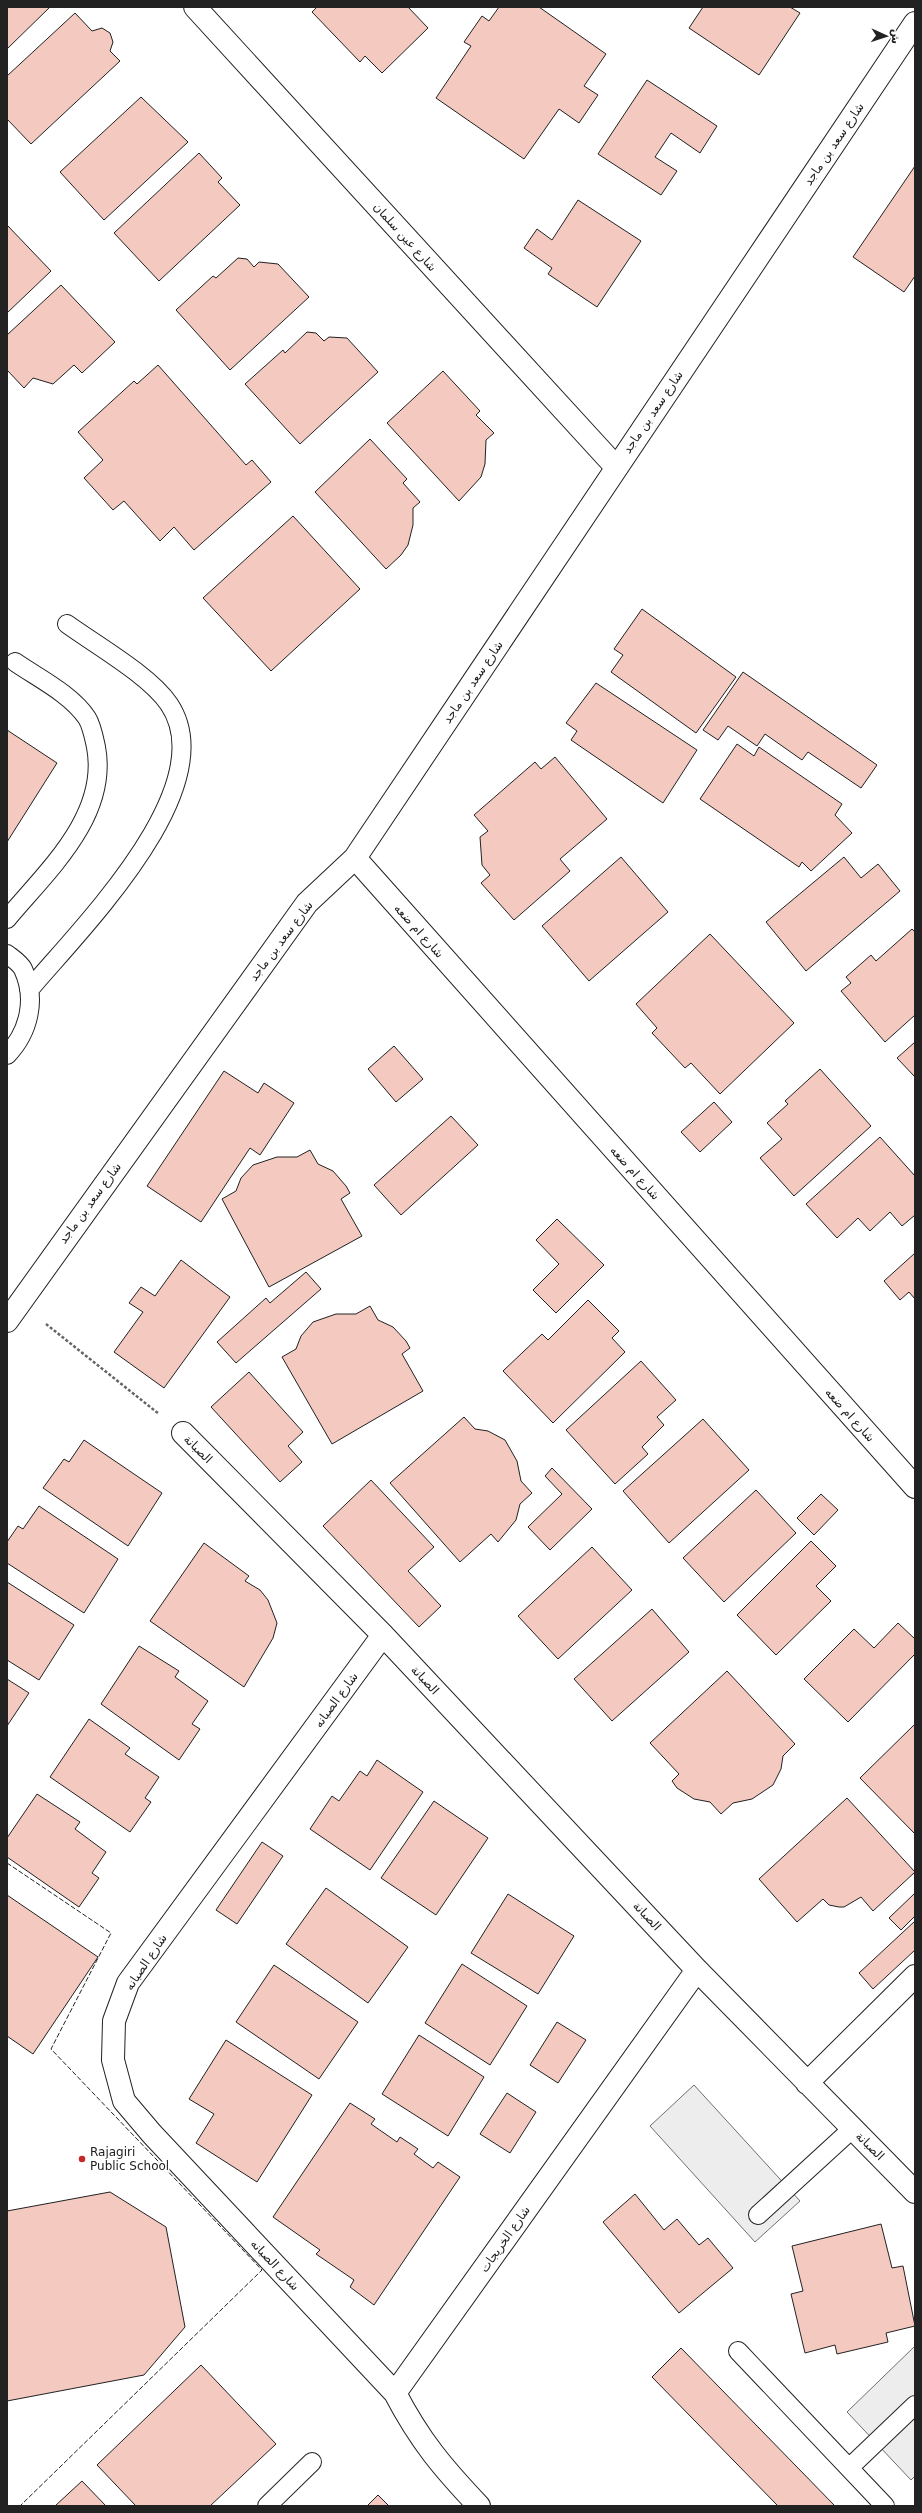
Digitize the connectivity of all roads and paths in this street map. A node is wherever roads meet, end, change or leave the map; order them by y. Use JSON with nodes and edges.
{"nodes":[{"id":1,"x":195,"y":7,"type":"edge"},
{"id":2,"x":915,"y":24,"type":"edge"},
{"id":3,"x":616,"y":467,"type":"junction"},
{"id":4,"x":67,"y":624,"type":"dead end"},
{"id":5,"x":15,"y":662,"type":"dead end"},
{"id":6,"x":355,"y":858,"type":"junction"},
{"id":7,"x":7,"y":919,"type":"edge"},
{"id":8,"x":7,"y":954,"type":"edge"},
{"id":9,"x":28,"y":990,"type":"junction"},
{"id":10,"x":7,"y":1055,"type":"edge"},
{"id":11,"x":19,"y":1303,"type":"junction"},
{"id":12,"x":7,"y":1322,"type":"edge"},
{"id":13,"x":182,"y":1433,"type":"joint"},
{"id":14,"x":915,"y":1487,"type":"edge"},
{"id":15,"x":383,"y":1635,"type":"junction"},
{"id":16,"x":697,"y":1970,"type":"junction"},
{"id":17,"x":915,"y":1976,"type":"edge"},
{"id":18,"x":807,"y":2083,"type":"junction"},
{"id":19,"x":852,"y":2129,"type":"junction"},
{"id":20,"x":915,"y":2192,"type":"edge"},
{"id":21,"x":758,"y":2215,"type":"dead end"},
{"id":22,"x":738,"y":2352,"type":"dead end"},
{"id":23,"x":395,"y":2393,"type":"junction"},
{"id":24,"x":915,"y":2405,"type":"edge"},
{"id":25,"x":312,"y":2462,"type":"dead end"},
{"id":26,"x":849,"y":2468,"type":"junction"},
{"id":27,"x":267,"y":2506,"type":"edge"},
{"id":28,"x":479,"y":2506,"type":"edge"},
{"id":29,"x":885,"y":2506,"type":"edge"}],
"edges":[{"from":1,"to":3,"type":"street","name":"شارع عين سلمان"},
{"from":2,"to":3,"type":"street","name":"شارع سعد بن ماجد"},
{"from":3,"to":6,"type":"street","name":"شارع سعد بن ماجد"},
{"from":4,"to":9,"type":"lane"},
{"from":5,"to":7,"type":"lane"},
{"from":6,"to":11,"type":"street","name":"شارع سعد بن ماجد"},
{"from":6,"to":14,"type":"street","name":"شارع ام ضعه"},
{"from":8,"to":9,"type":"lane"},
{"from":9,"to":10,"type":"lane"},
{"from":11,"to":12,"type":"street","name":"شارع سعد بن ماجد"},
{"from":11,"to":13,"type":"path","name":"الصبانة"},
{"from":13,"to":15,"type":"street","name":"الصبانة"},
{"from":15,"to":16,"type":"street","name":"الصبانة"},
{"from":15,"to":23,"type":"street","name":"شارع الصبانه"},
{"from":16,"to":18,"type":"street","name":"الصبانة"},
{"from":16,"to":23,"type":"street","name":"شارع الخريجات"},
{"from":17,"to":18,"type":"street"},
{"from":18,"to":19,"type":"street","name":"الصبانة"},
{"from":19,"to":20,"type":"street","name":"الصبانة"},
{"from":19,"to":21,"type":"lane"},
{"from":22,"to":26,"type":"lane"},
{"from":23,"to":28,"type":"street"},
{"from":24,"to":26,"type":"lane"},
{"from":25,"to":27,"type":"lane"},
{"from":26,"to":29,"type":"lane"}]}
